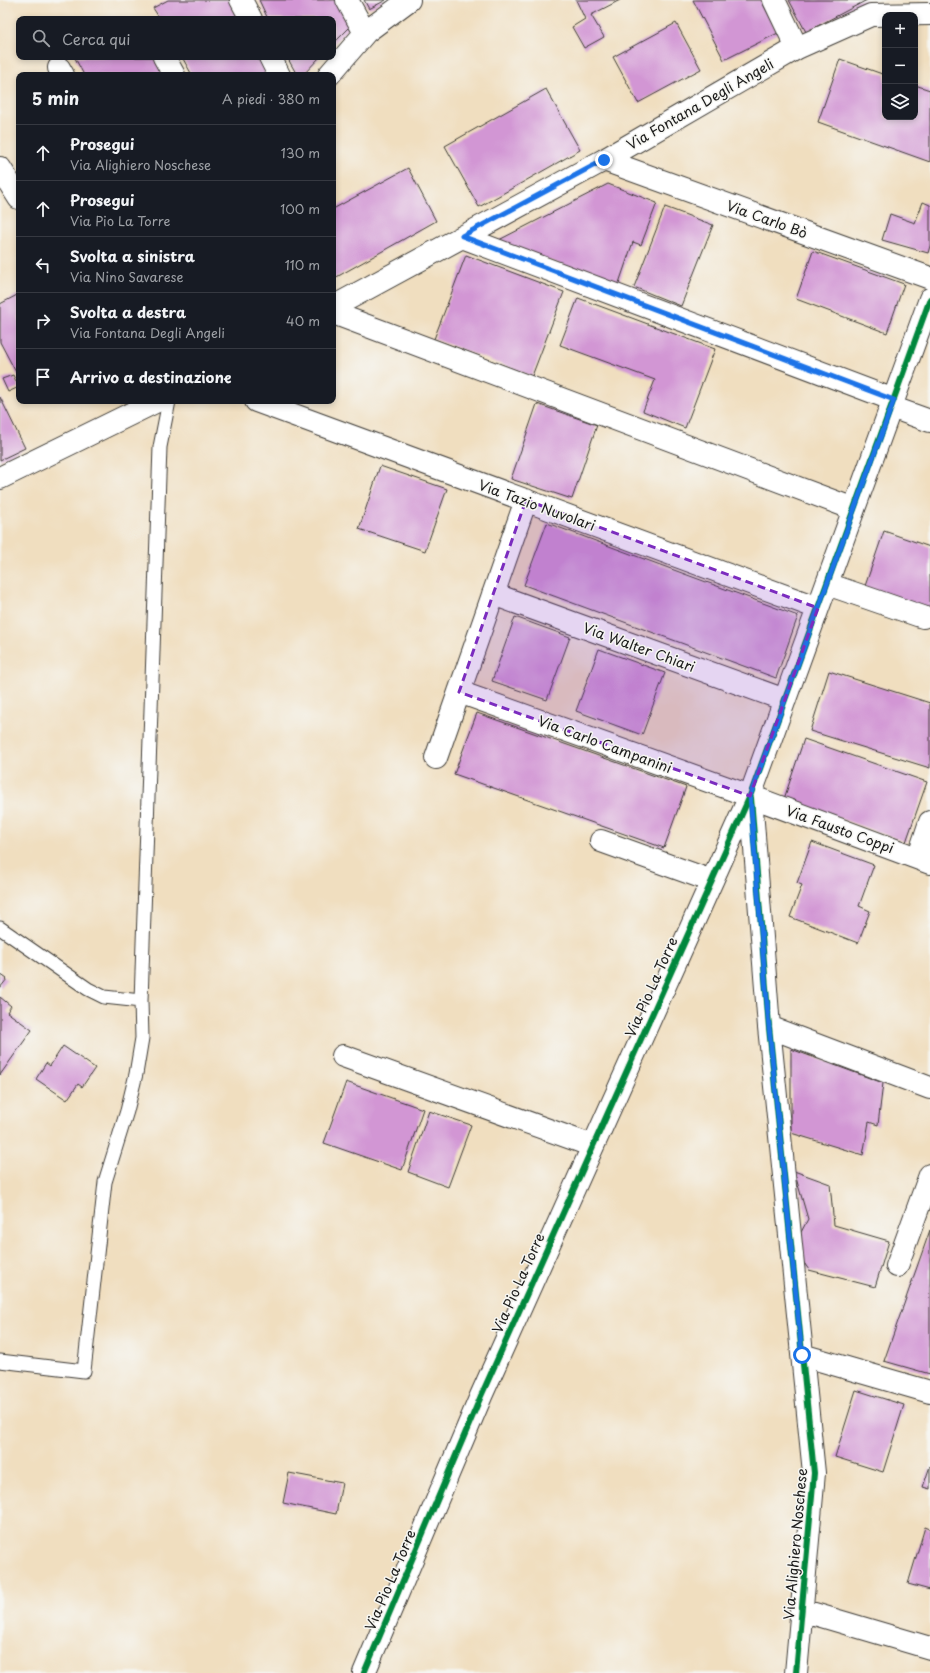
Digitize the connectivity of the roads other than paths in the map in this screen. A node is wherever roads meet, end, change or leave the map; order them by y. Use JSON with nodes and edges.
{"nodes":[{"id":1,"x":241,"y":0,"type":"edge"},
{"id":2,"x":347,"y":0,"type":"edge"},
{"id":3,"x":409,"y":0,"type":"edge"},
{"id":4,"x":774,"y":0,"type":"edge"},
{"id":5,"x":930,"y":14,"type":"edge"},
{"id":6,"x":249,"y":16,"type":"edge"},
{"id":7,"x":366,"y":33,"type":"junction"},
{"id":8,"x":797,"y":48,"type":"junction"},
{"id":9,"x":166,"y":60,"type":"edge"},
{"id":10,"x":272,"y":60,"type":"edge"},
{"id":11,"x":172,"y":72,"type":"edge"},
{"id":12,"x":278,"y":72,"type":"edge"},
{"id":13,"x":332,"y":72,"type":"edge"},
{"id":14,"x":604,"y":160,"type":"junction"},
{"id":15,"x":0,"y":168,"type":"edge"},
{"id":16,"x":16,"y":193,"type":"edge"},
{"id":17,"x":462,"y":236,"type":"junction"},
{"id":18,"x":930,"y":278,"type":"edge"},
{"id":19,"x":930,"y":299,"type":"edge"},
{"id":20,"x":336,"y":305,"type":"edge"},
{"id":21,"x":336,"y":314,"type":"edge"},
{"id":22,"x":168,"y":404,"type":"edge"},
{"id":23,"x":264,"y":404,"type":"edge"},
{"id":24,"x":892,"y":404,"type":"junction"},
{"id":25,"x":133,"y":406,"type":"edge"},
{"id":26,"x":930,"y":421,"type":"edge"},
{"id":27,"x":0,"y":478,"type":"edge"},
{"id":28,"x":526,"y":500,"type":"junction"},
{"id":29,"x":854,"y":509,"type":"junction"},
{"id":30,"x":827,"y":584,"type":"junction"},
{"id":31,"x":494,"y":594,"type":"junction"},
{"id":32,"x":818,"y":608,"type":"junction"},
{"id":33,"x":923,"y":617,"type":"dead end"},
{"id":34,"x":459,"y":692,"type":"junction"},
{"id":35,"x":785,"y":700,"type":"junction"},
{"id":36,"x":436,"y":758,"type":"dead end"},
{"id":37,"x":750,"y":796,"type":"junction"},
{"id":38,"x":930,"y":822,"type":"edge"},
{"id":39,"x":601,"y":841,"type":"dead end"},
{"id":40,"x":924,"y":860,"type":"edge"},
{"id":41,"x":712,"y":880,"type":"junction"},
{"id":42,"x":0,"y":928,"type":"edge"},
{"id":43,"x":141,"y":1001,"type":"junction"},
{"id":44,"x":769,"y":1027,"type":"junction"},
{"id":45,"x":343,"y":1056,"type":"dead end"},
{"id":46,"x":930,"y":1088,"type":"edge"},
{"id":47,"x":593,"y":1146,"type":"junction"},
{"id":48,"x":930,"y":1175,"type":"edge"},
{"id":49,"x":897,"y":1266,"type":"dead end"},
{"id":50,"x":802,"y":1355,"type":"junction"},
{"id":51,"x":0,"y":1361,"type":"edge"},
{"id":52,"x":930,"y":1392,"type":"edge"},
{"id":53,"x":802,"y":1610,"type":"junction"},
{"id":54,"x":930,"y":1648,"type":"edge"},
{"id":55,"x":364,"y":1673,"type":"edge"},
{"id":56,"x":796,"y":1673,"type":"edge"}],
"edges":[{"from":1,"to":6,"type":"street"},
{"from":2,"to":7,"type":"street"},
{"from":3,"to":7,"type":"street"},
{"from":4,"to":8,"type":"street"},
{"from":5,"to":8,"type":"street","name":"Via Fontana Degli Angeli"},
{"from":7,"to":13,"type":"street"},
{"from":8,"to":14,"type":"street","name":"Via Fontana Degli Angeli"},
{"from":9,"to":11,"type":"street"},
{"from":10,"to":12,"type":"street"},
{"from":14,"to":17,"type":"street","name":"Via Fontana Degli Angeli"},
{"from":14,"to":18,"type":"street","name":"Via Carlo Bò"},
{"from":15,"to":16,"type":"street"},
{"from":17,"to":20,"type":"street","name":"Via Fontana Degli Angeli"},
{"from":17,"to":24,"type":"street"},
{"from":19,"to":24,"type":"street","name":"Via Pio La Torre"},
{"from":21,"to":29,"type":"street"},
{"from":22,"to":43,"type":"lane"},
{"from":23,"to":28,"type":"street","name":"Via Tazio Nuvolari"},
{"from":24,"to":26,"type":"street"},
{"from":24,"to":29,"type":"street","name":"Via Pio La Torre"},
{"from":25,"to":27,"type":"street"},
{"from":28,"to":31,"type":"street"},
{"from":28,"to":32,"type":"street","name":"Via Tazio Nuvolari"},
{"from":29,"to":30,"type":"street","name":"Via Pio La Torre"},
{"from":30,"to":32,"type":"street","name":"Via Pio La Torre"},
{"from":30,"to":33,"type":"street"},
{"from":31,"to":34,"type":"street"},
{"from":31,"to":35,"type":"street","name":"Via Walter Chiari"},
{"from":32,"to":35,"type":"street","name":"Via Pio La Torre"},
{"from":34,"to":36,"type":"street"},
{"from":34,"to":37,"type":"street","name":"Via Carlo Campanini"},
{"from":35,"to":37,"type":"street","name":"Via Pio La Torre"},
{"from":37,"to":40,"type":"street","name":"Via Fausto Coppi"},
{"from":37,"to":41,"type":"street","name":"Via Pio La Torre"},
{"from":37,"to":44,"type":"street","name":"Via Alighiero Noschese"},
{"from":38,"to":40,"type":"street"},
{"from":39,"to":41,"type":"street"},
{"from":41,"to":47,"type":"street","name":"Via Pio La Torre"},
{"from":42,"to":43,"type":"lane"},
{"from":43,"to":51,"type":"lane"},
{"from":44,"to":46,"type":"street"},
{"from":44,"to":50,"type":"street","name":"Via Alighiero Noschese"},
{"from":45,"to":47,"type":"street"},
{"from":47,"to":55,"type":"street","name":"Via Pio La Torre"},
{"from":48,"to":49,"type":"street"},
{"from":50,"to":52,"type":"street"},
{"from":50,"to":53,"type":"street","name":"Via Alighiero Noschese"},
{"from":53,"to":54,"type":"street"},
{"from":53,"to":56,"type":"street","name":"Via Alighiero Noschese"}]}
